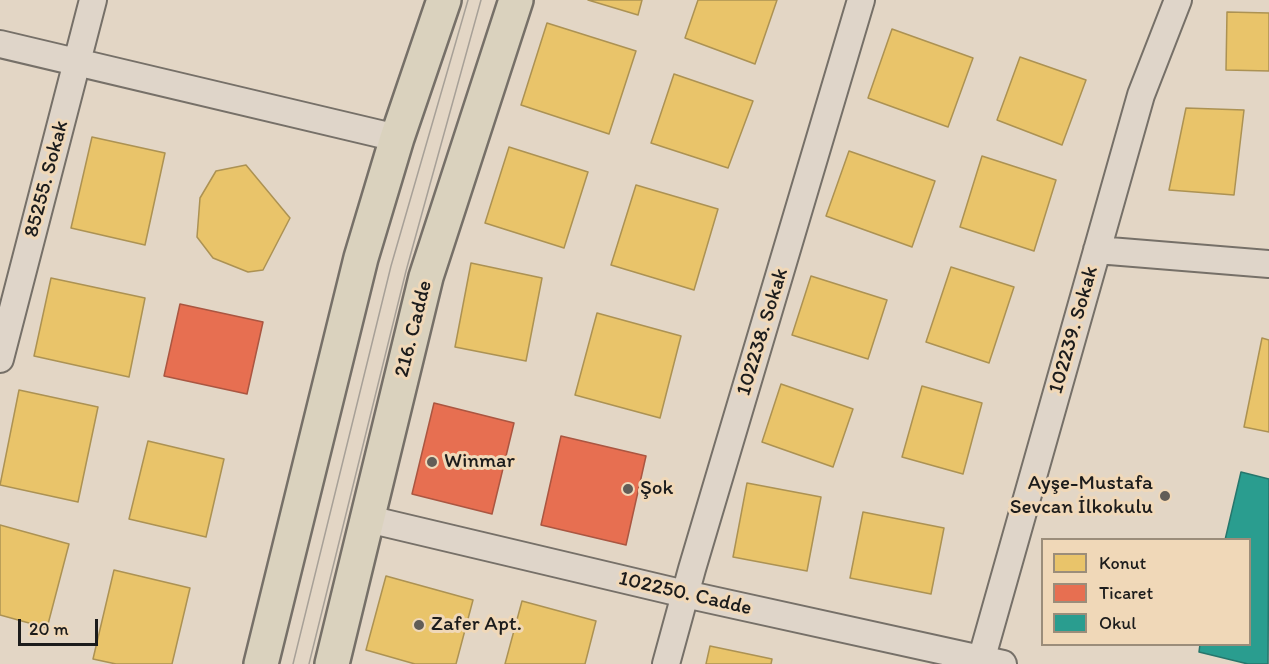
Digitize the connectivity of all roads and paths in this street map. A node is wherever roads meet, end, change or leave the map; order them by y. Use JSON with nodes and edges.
{"nodes":[{"id":1,"x":93,"y":0,"type":"edge"},
{"id":2,"x":444,"y":0,"type":"edge"},
{"id":3,"x":516,"y":0,"type":"edge"},
{"id":4,"x":861,"y":0,"type":"edge"},
{"id":5,"x":1178,"y":0,"type":"edge"},
{"id":6,"x":0,"y":44,"type":"edge"},
{"id":7,"x":78,"y":62,"type":"junction"},
{"id":8,"x":397,"y":138,"type":"junction"},
{"id":9,"x":1097,"y":250,"type":"junction"},
{"id":10,"x":1269,"y":264,"type":"edge"},
{"id":11,"x":0,"y":358,"type":"edge"},
{"id":12,"x":368,"y":519,"type":"junction"},
{"id":13,"x":685,"y":594,"type":"junction"},
{"id":14,"x":988,"y":663,"type":"edge"},
{"id":15,"x":261,"y":664,"type":"edge"},
{"id":16,"x":332,"y":664,"type":"edge"},
{"id":17,"x":666,"y":664,"type":"edge"}],
"edges":[{"from":1,"to":7,"type":"street","name":"85255. Sokak"},
{"from":2,"to":8,"type":"main road"},
{"from":3,"to":12,"type":"main road","name":"216. Cadde"},
{"from":4,"to":13,"type":"street","name":"102238. Sokak"},
{"from":5,"to":9,"type":"street","name":"102239. Sokak"},
{"from":6,"to":7,"type":"street"},
{"from":7,"to":8,"type":"street"},
{"from":7,"to":11,"type":"street","name":"85255. Sokak"},
{"from":8,"to":15,"type":"main road"},
{"from":9,"to":10,"type":"street"},
{"from":9,"to":14,"type":"street","name":"102239. Sokak"},
{"from":12,"to":13,"type":"street","name":"102250. Cadde"},
{"from":12,"to":16,"type":"main road","name":"216. Cadde"},
{"from":13,"to":14,"type":"street","name":"102250. Cadde"},
{"from":13,"to":17,"type":"street","name":"102238. Sokak"}]}
